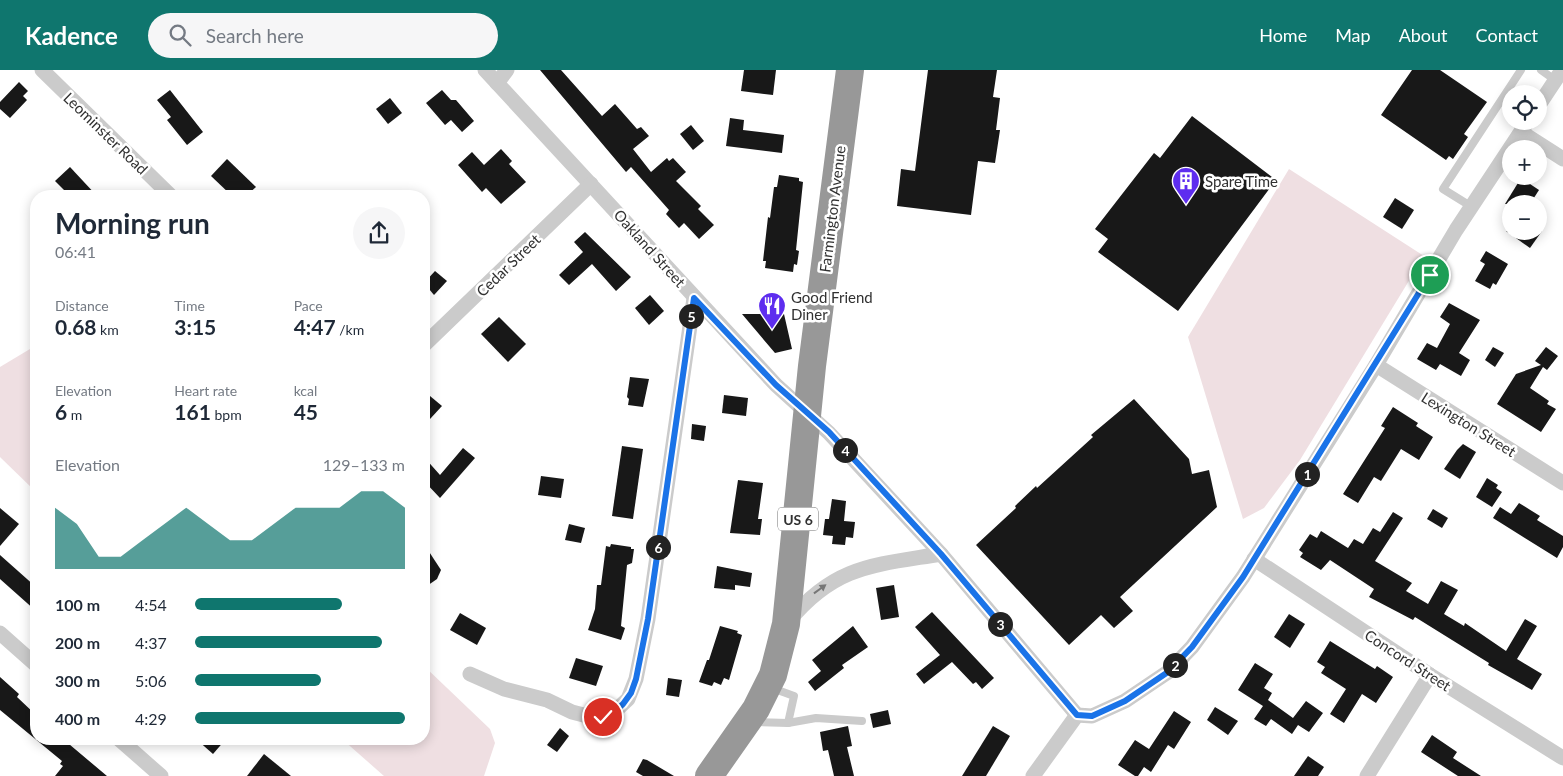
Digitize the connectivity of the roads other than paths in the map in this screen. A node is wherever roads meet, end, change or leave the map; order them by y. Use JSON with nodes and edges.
{"nodes":[{"id":1,"x":42,"y":70,"type":"edge"},
{"id":2,"x":485,"y":70,"type":"edge"},
{"id":3,"x":507,"y":70,"type":"edge"},
{"id":4,"x":850,"y":70,"type":"edge"},
{"id":5,"x":1521,"y":70,"type":"edge"},
{"id":6,"x":1541,"y":70,"type":"edge"},
{"id":7,"x":1559,"y":75,"type":"edge"},
{"id":8,"x":497,"y":83,"type":"junction"},
{"id":9,"x":1547,"y":93,"type":"edge"},
{"id":10,"x":1522,"y":130,"type":"edge"},
{"id":11,"x":1530,"y":130,"type":"edge"},
{"id":12,"x":1563,"y":159,"type":"edge"},
{"id":13,"x":591,"y":184,"type":"junction"},
{"id":14,"x":165,"y":190,"type":"edge"},
{"id":15,"x":1472,"y":207,"type":"junction"},
{"id":16,"x":694,"y":298,"type":"junction"},
{"id":17,"x":430,"y":339,"type":"edge"},
{"id":18,"x":1376,"y":365,"type":"junction"},
{"id":19,"x":809,"y":413,"type":"junction"},
{"id":20,"x":1563,"y":483,"type":"edge"},
{"id":21,"x":941,"y":554,"type":"junction"},
{"id":22,"x":1254,"y":559,"type":"junction"},
{"id":23,"x":786,"y":624,"type":"junction"},
{"id":24,"x":0,"y":633,"type":"edge"},
{"id":25,"x":30,"y":660,"type":"edge"},
{"id":26,"x":470,"y":674,"type":"dead end"},
{"id":27,"x":1430,"y":674,"type":"junction"},
{"id":28,"x":767,"y":686,"type":"junction"},
{"id":29,"x":1077,"y":715,"type":"junction"},
{"id":30,"x":862,"y":721,"type":"dead end"},
{"id":31,"x":747,"y":722,"type":"junction"},
{"id":32,"x":788,"y":723,"type":"junction"},
{"id":33,"x":126,"y":745,"type":"edge"},
{"id":34,"x":1563,"y":758,"type":"edge"},
{"id":35,"x":715,"y":774,"type":"edge"},
{"id":36,"x":161,"y":776,"type":"edge"},
{"id":37,"x":1032,"y":776,"type":"edge"},
{"id":38,"x":1367,"y":776,"type":"edge"}],
"edges":[{"from":1,"to":14,"type":"street","name":"Leominster Road"},
{"from":2,"to":8,"type":"street","name":"Oakland Street"},
{"from":3,"to":8,"type":"street"},
{"from":4,"to":19,"type":"highway","name":"Farmington Avenue","number":"US 6"},
{"from":5,"to":15,"type":"lane"},
{"from":6,"to":7,"type":"lane"},
{"from":7,"to":9,"type":"street"},
{"from":8,"to":13,"type":"street","name":"Oakland Street"},
{"from":10,"to":15,"type":"street"},
{"from":11,"to":12,"type":"street"},
{"from":13,"to":16,"type":"street","name":"Oakland Street"},
{"from":13,"to":17,"type":"street","name":"Cedar Street"},
{"from":15,"to":18,"type":"street"},
{"from":16,"to":19,"type":"street","name":"Oakland Street"},
{"from":16,"to":26,"type":"street"},
{"from":18,"to":20,"type":"street","name":"Lexington Street"},
{"from":18,"to":22,"type":"street"},
{"from":19,"to":21,"type":"street","name":"Oakland Street"},
{"from":19,"to":23,"type":"highway","name":"Farmington Avenue","number":"US 6"},
{"from":23,"to":21,"type":"street","one_way":true},
{"from":21,"to":29,"type":"street","name":"Oakland Street"},
{"from":22,"to":27,"type":"street","name":"Concord Street"},
{"from":22,"to":29,"type":"street"},
{"from":23,"to":28,"type":"highway","name":"Farmington Avenue","number":"US 6"},
{"from":24,"to":25,"type":"street"},
{"from":27,"to":34,"type":"street","name":"Concord Street"},
{"from":27,"to":38,"type":"street"},
{"from":28,"to":31,"type":"highway","name":"Farmington Avenue","number":"US 6"},
{"from":28,"to":32,"type":"lane"},
{"from":29,"to":37,"type":"street"},
{"from":30,"to":32,"type":"lane"},
{"from":31,"to":32,"type":"lane"},
{"from":31,"to":35,"type":"highway","name":"Farmington Avenue","number":"US 6"},
{"from":33,"to":36,"type":"street"}]}
